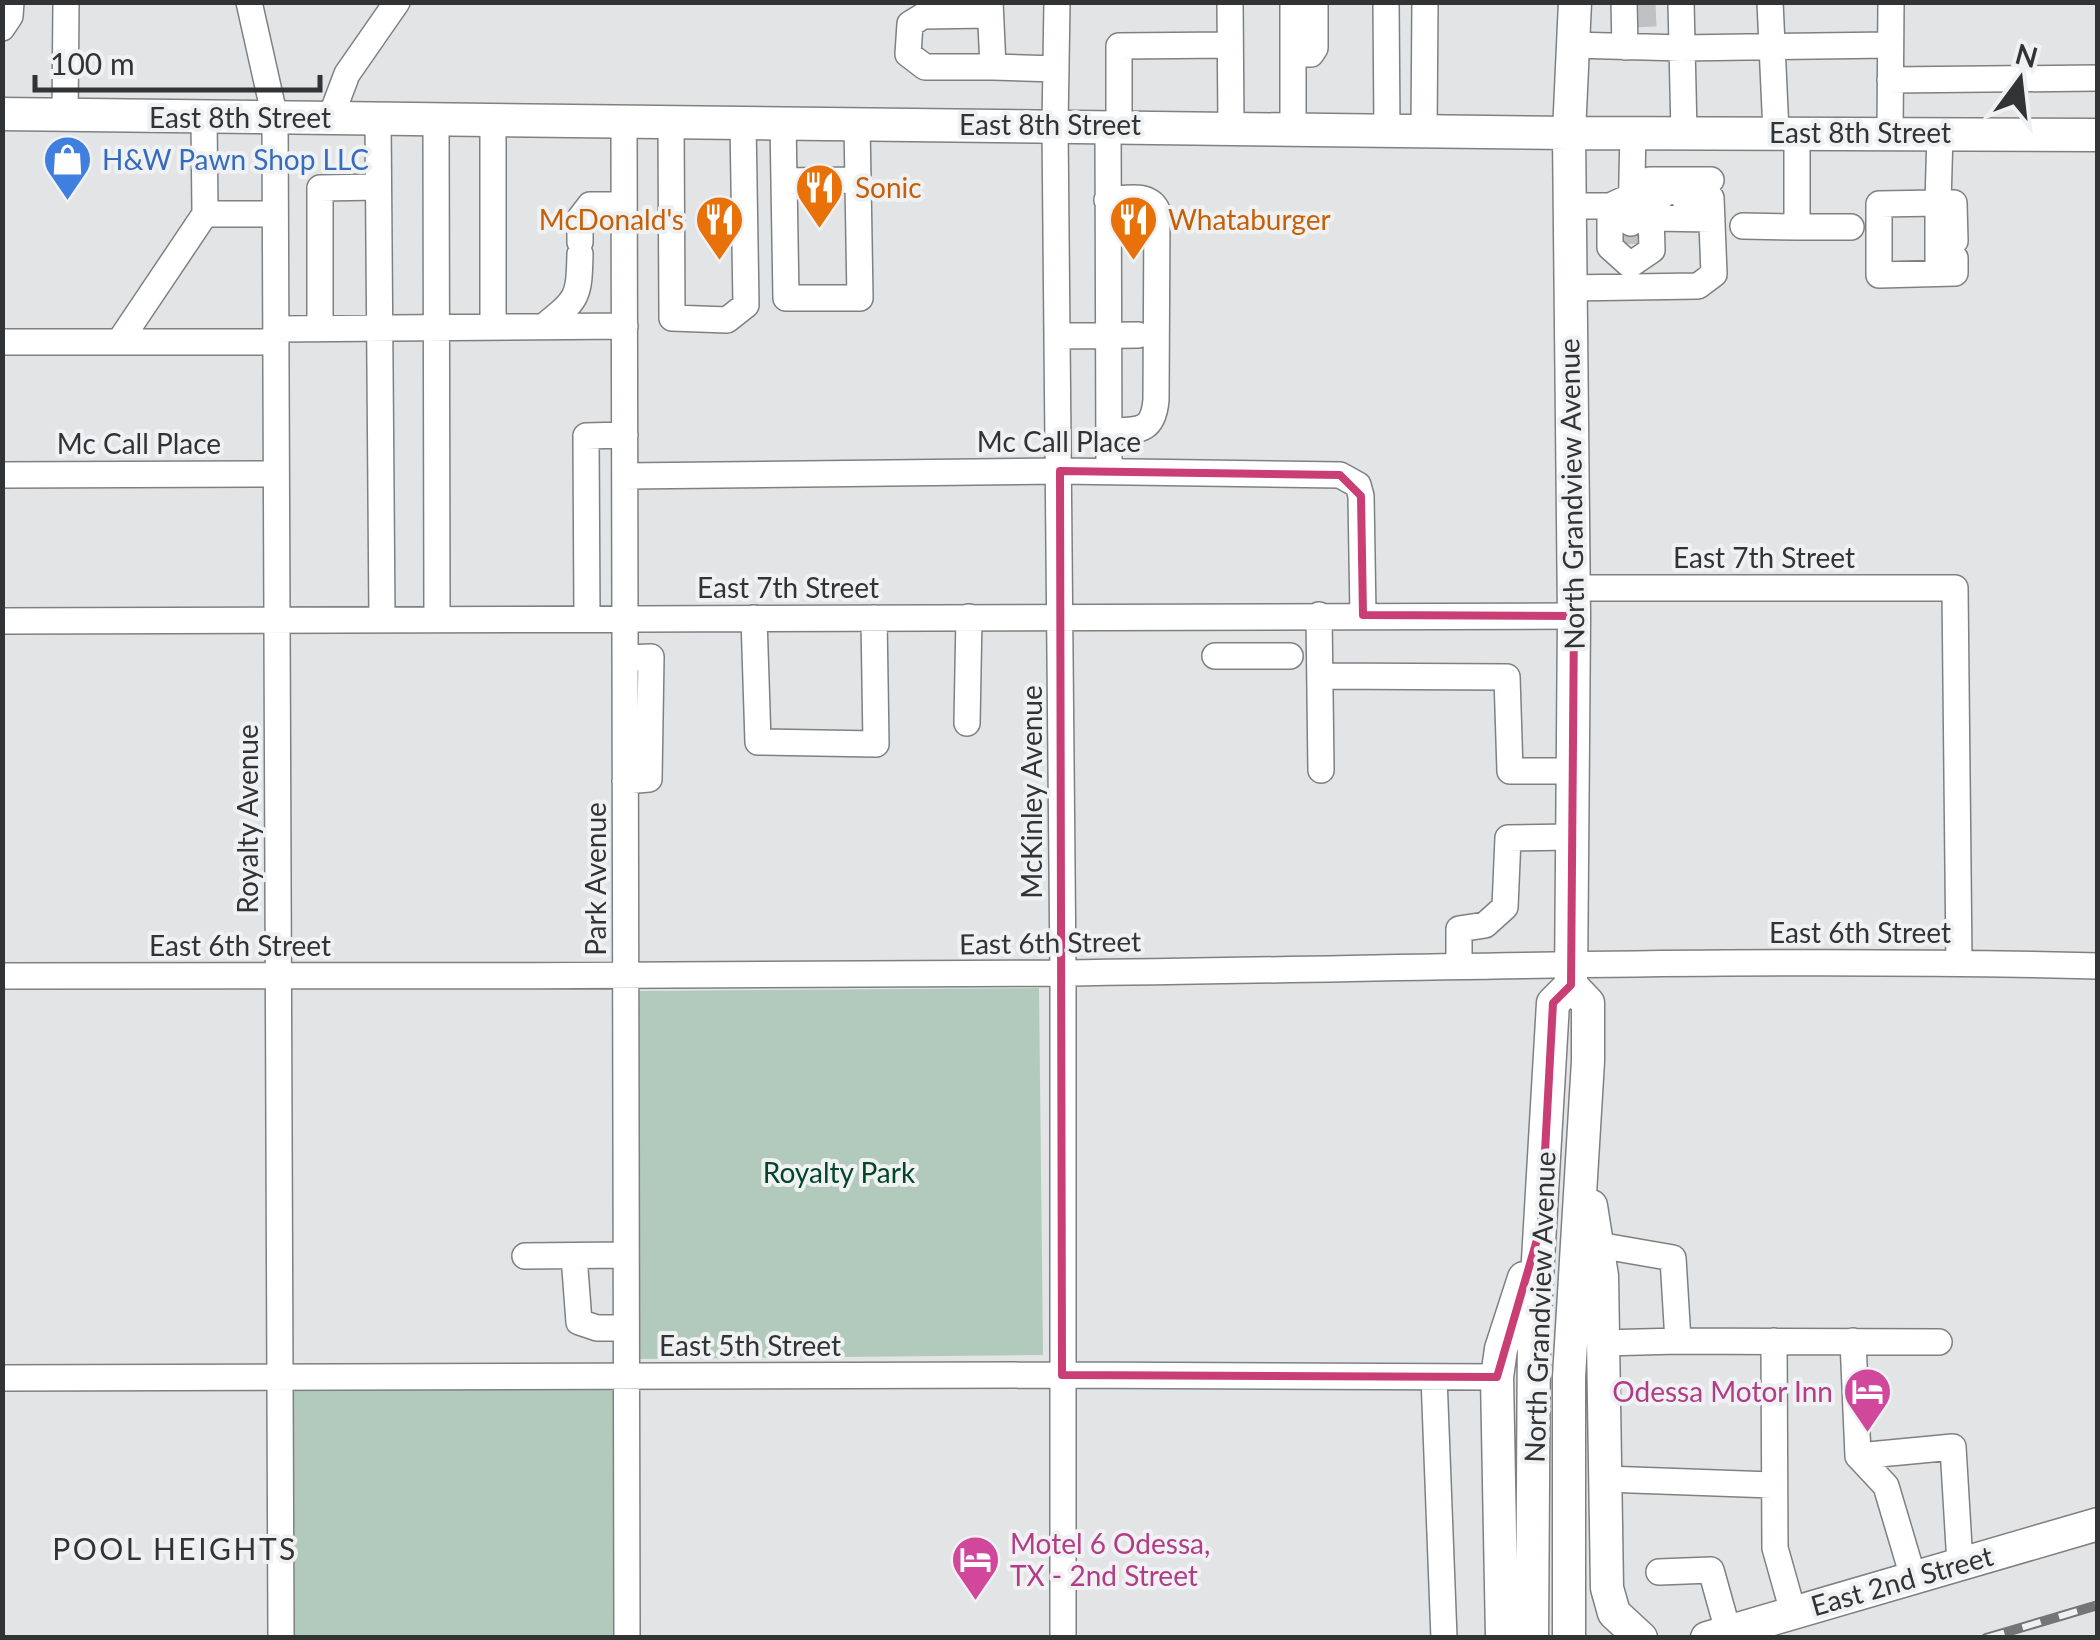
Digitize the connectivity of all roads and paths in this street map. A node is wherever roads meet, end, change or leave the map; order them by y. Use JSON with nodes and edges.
{"nodes":[{"id":1,"x":10,"y":2,"type":"edge"},
{"id":2,"x":66,"y":2,"type":"edge"},
{"id":3,"x":249,"y":2,"type":"edge"},
{"id":4,"x":397,"y":2,"type":"edge"},
{"id":5,"x":1057,"y":2,"type":"edge"},
{"id":6,"x":1230,"y":2,"type":"edge"},
{"id":7,"x":1293,"y":2,"type":"edge"},
{"id":8,"x":1315,"y":2,"type":"edge"},
{"id":9,"x":1386,"y":2,"type":"edge"},
{"id":10,"x":1425,"y":2,"type":"edge"},
{"id":11,"x":1575,"y":2,"type":"edge"},
{"id":12,"x":1770,"y":2,"type":"edge"},
{"id":13,"x":1890,"y":2,"type":"edge"},
{"id":14,"x":992,"y":7,"type":"edge"},
{"id":15,"x":1673,"y":10,"type":"edge"},
{"id":16,"x":1627,"y":11,"type":"edge"},
{"id":17,"x":2,"y":28,"type":"edge"},
{"id":18,"x":1230,"y":45,"type":"junction"},
{"id":19,"x":1770,"y":45,"type":"junction"},
{"id":20,"x":1890,"y":45,"type":"junction"},
{"id":21,"x":1573,"y":46,"type":"junction"},
{"id":22,"x":1625,"y":48,"type":"junction"},
{"id":23,"x":1682,"y":48,"type":"junction"},
{"id":24,"x":1293,"y":54,"type":"junction"},
{"id":25,"x":993,"y":60,"type":"junction"},
{"id":26,"x":1056,"y":69,"type":"junction"},
{"id":27,"x":2098,"y":78,"type":"edge"},
{"id":28,"x":1890,"y":80,"type":"junction"},
{"id":29,"x":2,"y":114,"type":"edge"},
{"id":30,"x":65,"y":117,"type":"junction"},
{"id":31,"x":204,"y":118,"type":"junction"},
{"id":32,"x":275,"y":118,"type":"junction"},
{"id":33,"x":330,"y":119,"type":"junction"},
{"id":34,"x":378,"y":119,"type":"junction"},
{"id":35,"x":436,"y":119,"type":"junction"},
{"id":36,"x":493,"y":120,"type":"junction"},
{"id":37,"x":624,"y":121,"type":"junction"},
{"id":38,"x":671,"y":122,"type":"junction"},
{"id":39,"x":742,"y":123,"type":"junction"},
{"id":40,"x":783,"y":123,"type":"junction"},
{"id":41,"x":857,"y":124,"type":"junction"},
{"id":42,"x":1113,"y":125,"type":"junction"},
{"id":43,"x":1055,"y":126,"type":"junction"},
{"id":44,"x":1231,"y":126,"type":"junction"},
{"id":45,"x":1293,"y":128,"type":"junction"},
{"id":46,"x":1387,"y":130,"type":"junction"},
{"id":47,"x":1424,"y":130,"type":"junction"},
{"id":48,"x":1633,"y":132,"type":"junction"},
{"id":49,"x":1787,"y":132,"type":"junction"},
{"id":50,"x":1890,"y":132,"type":"junction"},
{"id":51,"x":1569,"y":133,"type":"junction"},
{"id":52,"x":1696,"y":133,"type":"junction"},
{"id":53,"x":1940,"y":133,"type":"junction"},
{"id":54,"x":2098,"y":135,"type":"edge"},
{"id":55,"x":784,"y":180,"type":"junction"},
{"id":56,"x":858,"y":180,"type":"junction"},
{"id":57,"x":320,"y":188,"type":"junction"},
{"id":58,"x":378,"y":188,"type":"junction"},
{"id":59,"x":1711,"y":199,"type":"junction"},
{"id":60,"x":1107,"y":200,"type":"junction"},
{"id":61,"x":275,"y":201,"type":"junction"},
{"id":62,"x":1938,"y":203,"type":"junction"},
{"id":63,"x":624,"y":205,"type":"junction"},
{"id":64,"x":1570,"y":206,"type":"junction"},
{"id":65,"x":204,"y":214,"type":"junction"},
{"id":66,"x":1641,"y":223,"type":"junction"},
{"id":67,"x":1743,"y":226,"type":"dead end"},
{"id":68,"x":1797,"y":227,"type":"junction"},
{"id":69,"x":1850,"y":227,"type":"dead end"},
{"id":70,"x":1944,"y":262,"type":"junction"},
{"id":71,"x":1570,"y":288,"type":"junction"},
{"id":72,"x":672,"y":305,"type":"junction"},
{"id":73,"x":625,"y":315,"type":"junction"},
{"id":74,"x":493,"y":327,"type":"junction"},
{"id":75,"x":544,"y":327,"type":"junction"},
{"id":76,"x":320,"y":328,"type":"junction"},
{"id":77,"x":380,"y":328,"type":"junction"},
{"id":78,"x":435,"y":328,"type":"junction"},
{"id":79,"x":276,"y":335,"type":"junction"},
{"id":80,"x":1107,"y":335,"type":"junction"},
{"id":81,"x":1138,"y":335,"type":"dead end"},
{"id":82,"x":1059,"y":336,"type":"junction"},
{"id":83,"x":2,"y":342,"type":"edge"},
{"id":84,"x":118,"y":342,"type":"junction"},
{"id":85,"x":1108,"y":431,"type":"junction"},
{"id":86,"x":625,"y":435,"type":"junction"},
{"id":87,"x":1060,"y":471,"type":"junction"},
{"id":88,"x":1109,"y":471,"type":"junction"},
{"id":89,"x":2,"y":474,"type":"edge"},
{"id":90,"x":276,"y":474,"type":"junction"},
{"id":91,"x":625,"y":476,"type":"junction"},
{"id":92,"x":1573,"y":602,"type":"junction"},
{"id":93,"x":1363,"y":615,"type":"junction"},
{"id":94,"x":1246,"y":616,"type":"junction"},
{"id":95,"x":1319,"y":616,"type":"junction"},
{"id":96,"x":1061,"y":617,"type":"junction"},
{"id":97,"x":587,"y":618,"type":"junction"},
{"id":98,"x":625,"y":618,"type":"junction"},
{"id":99,"x":754,"y":618,"type":"junction"},
{"id":100,"x":874,"y":618,"type":"junction"},
{"id":101,"x":970,"y":618,"type":"junction"},
{"id":102,"x":437,"y":619,"type":"junction"},
{"id":103,"x":277,"y":620,"type":"junction"},
{"id":104,"x":382,"y":620,"type":"junction"},
{"id":105,"x":2,"y":621,"type":"edge"},
{"id":106,"x":1215,"y":656,"type":"dead end"},
{"id":107,"x":1248,"y":656,"type":"junction"},
{"id":108,"x":1290,"y":656,"type":"dead end"},
{"id":109,"x":1320,"y":676,"type":"junction"},
{"id":110,"x":967,"y":723,"type":"dead end"},
{"id":111,"x":1321,"y":770,"type":"dead end"},
{"id":112,"x":1572,"y":771,"type":"junction"},
{"id":113,"x":1572,"y":836,"type":"junction"},
{"id":114,"x":1959,"y":962,"type":"junction"},
{"id":115,"x":1459,"y":966,"type":"junction"},
{"id":116,"x":2098,"y":966,"type":"edge"},
{"id":117,"x":1064,"y":973,"type":"junction"},
{"id":118,"x":626,"y":974,"type":"junction"},
{"id":119,"x":1571,"y":975,"type":"junction"},
{"id":120,"x":2,"y":976,"type":"edge"},
{"id":121,"x":279,"y":976,"type":"junction"},
{"id":122,"x":1582,"y":1149,"type":"junction"},
{"id":123,"x":1541,"y":1226,"type":"junction"},
{"id":124,"x":1598,"y":1246,"type":"junction"},
{"id":125,"x":626,"y":1255,"type":"junction"},
{"id":126,"x":525,"y":1256,"type":"dead end"},
{"id":127,"x":574,"y":1256,"type":"junction"},
{"id":128,"x":626,"y":1328,"type":"junction"},
{"id":129,"x":1678,"y":1341,"type":"junction"},
{"id":130,"x":1774,"y":1341,"type":"junction"},
{"id":131,"x":1853,"y":1342,"type":"junction"},
{"id":132,"x":1939,"y":1342,"type":"dead end"},
{"id":133,"x":1604,"y":1343,"type":"junction"},
{"id":134,"x":1062,"y":1375,"type":"junction"},
{"id":135,"x":626,"y":1376,"type":"junction"},
{"id":136,"x":281,"y":1377,"type":"junction"},
{"id":137,"x":1434,"y":1377,"type":"junction"},
{"id":138,"x":2,"y":1378,"type":"edge"},
{"id":139,"x":1497,"y":1378,"type":"junction"},
{"id":140,"x":1858,"y":1456,"type":"junction"},
{"id":141,"x":1605,"y":1478,"type":"junction"},
{"id":142,"x":1772,"y":1485,"type":"junction"},
{"id":143,"x":2098,"y":1524,"type":"edge"},
{"id":144,"x":1960,"y":1564,"type":"junction"},
{"id":145,"x":1660,"y":1572,"type":"dead end"},
{"id":146,"x":1913,"y":1578,"type":"junction"},
{"id":147,"x":1793,"y":1612,"type":"junction"},
{"id":148,"x":1717,"y":1634,"type":"edge"},
{"id":149,"x":282,"y":1638,"type":"edge"},
{"id":150,"x":627,"y":1638,"type":"edge"},
{"id":151,"x":1063,"y":1638,"type":"edge"},
{"id":152,"x":1444,"y":1638,"type":"edge"},
{"id":153,"x":1502,"y":1638,"type":"edge"},
{"id":154,"x":1532,"y":1638,"type":"edge"},
{"id":155,"x":1569,"y":1638,"type":"edge"},
{"id":156,"x":1641,"y":1638,"type":"edge"}],
"edges":[{"from":1,"to":17,"type":"street"},
{"from":2,"to":30,"type":"street"},
{"from":3,"to":32,"type":"street","name":"Royalty Avenue"},
{"from":4,"to":33,"type":"street"},
{"from":5,"to":26,"type":"street","name":"McKinley Avenue"},
{"from":6,"to":18,"type":"street"},
{"from":7,"to":24,"type":"street"},
{"from":8,"to":24,"type":"street"},
{"from":9,"to":46,"type":"street"},
{"from":10,"to":47,"type":"street"},
{"from":11,"to":21,"type":"main road","name":"North Grandview Avenue"},
{"from":12,"to":19,"type":"street"},
{"from":13,"to":20,"type":"street"},
{"from":14,"to":25,"type":"street"},
{"from":14,"to":25,"type":"street"},
{"from":15,"to":23,"type":"street"},
{"from":16,"to":22,"type":"street"},
{"from":18,"to":42,"type":"street"},
{"from":18,"to":44,"type":"street"},
{"from":19,"to":20,"type":"street"},
{"from":19,"to":23,"type":"street"},
{"from":19,"to":49,"type":"street"},
{"from":20,"to":28,"type":"street"},
{"from":21,"to":22,"type":"street"},
{"from":21,"to":51,"type":"main road","name":"North Grandview Avenue"},
{"from":22,"to":23,"type":"street"},
{"from":23,"to":52,"type":"street"},
{"from":24,"to":45,"type":"street"},
{"from":25,"to":26,"type":"street"},
{"from":26,"to":43,"type":"street","name":"McKinley Avenue"},
{"from":27,"to":28,"type":"street"},
{"from":28,"to":50,"type":"street"},
{"from":29,"to":30,"type":"main road","name":"East 8th Street"},
{"from":30,"to":31,"type":"main road","name":"East 8th Street"},
{"from":31,"to":32,"type":"main road","name":"East 8th Street"},
{"from":31,"to":65,"type":"street"},
{"from":32,"to":33,"type":"main road","name":"East 8th Street"},
{"from":32,"to":61,"type":"street","name":"Royalty Avenue"},
{"from":33,"to":34,"type":"main road","name":"East 8th Street"},
{"from":34,"to":35,"type":"main road","name":"East 8th Street"},
{"from":34,"to":58,"type":"street"},
{"from":35,"to":36,"type":"main road","name":"East 8th Street"},
{"from":35,"to":78,"type":"street"},
{"from":36,"to":37,"type":"main road","name":"East 8th Street"},
{"from":36,"to":74,"type":"street"},
{"from":37,"to":38,"type":"main road","name":"East 8th Street"},
{"from":37,"to":63,"type":"street","name":"Park Avenue"},
{"from":38,"to":39,"type":"main road","name":"East 8th Street"},
{"from":38,"to":72,"type":"street"},
{"from":39,"to":40,"type":"main road","name":"East 8th Street"},
{"from":39,"to":72,"type":"street"},
{"from":40,"to":41,"type":"main road","name":"East 8th Street"},
{"from":40,"to":55,"type":"street"},
{"from":41,"to":43,"type":"main road","name":"East 8th Street"},
{"from":41,"to":56,"type":"street"},
{"from":42,"to":43,"type":"main road","name":"East 8th Street"},
{"from":42,"to":44,"type":"main road","name":"East 8th Street"},
{"from":42,"to":60,"type":"street"},
{"from":43,"to":82,"type":"street","name":"McKinley Avenue"},
{"from":44,"to":45,"type":"main road","name":"East 8th Street"},
{"from":45,"to":46,"type":"main road","name":"East 8th Street"},
{"from":46,"to":47,"type":"main road","name":"East 8th Street"},
{"from":47,"to":51,"type":"main road","name":"East 8th Street"},
{"from":48,"to":51,"type":"main road","name":"East 8th Street"},
{"from":48,"to":52,"type":"main road","name":"East 8th Street"},
{"from":48,"to":66,"type":"street"},
{"from":49,"to":50,"type":"main road","name":"East 8th Street"},
{"from":49,"to":52,"type":"main road","name":"East 8th Street"},
{"from":49,"to":68,"type":"street"},
{"from":50,"to":53,"type":"main road","name":"East 8th Street"},
{"from":51,"to":64,"type":"main road","name":"North Grandview Avenue"},
{"from":52,"to":59,"type":"street"},
{"from":53,"to":54,"type":"main road","name":"East 8th Street"},
{"from":53,"to":62,"type":"street"},
{"from":55,"to":56,"type":"street"},
{"from":55,"to":56,"type":"street"},
{"from":57,"to":58,"type":"street"},
{"from":57,"to":61,"type":"street"},
{"from":57,"to":76,"type":"street"},
{"from":58,"to":77,"type":"street"},
{"from":59,"to":66,"type":"street"},
{"from":59,"to":66,"type":"street"},
{"from":59,"to":66,"type":"street"},
{"from":59,"to":66,"type":"street"},
{"from":60,"to":80,"type":"street"},
{"from":60,"to":85,"type":"street"},
{"from":61,"to":65,"type":"street"},
{"from":61,"to":79,"type":"street","name":"Royalty Avenue"},
{"from":62,"to":70,"type":"street"},
{"from":62,"to":70,"type":"street"},
{"from":62,"to":70,"type":"street"},
{"from":63,"to":73,"type":"street","name":"Park Avenue"},
{"from":63,"to":75,"type":"street"},
{"from":64,"to":66,"type":"street"},
{"from":64,"to":71,"type":"main road","name":"North Grandview Avenue"},
{"from":65,"to":84,"type":"street"},
{"from":66,"to":71,"type":"street"},
{"from":67,"to":68,"type":"street"},
{"from":68,"to":69,"type":"street"},
{"from":71,"to":92,"type":"main road","name":"North Grandview Avenue"},
{"from":72,"to":73,"type":"street"},
{"from":73,"to":75,"type":"street"},
{"from":73,"to":86,"type":"street","name":"Park Avenue"},
{"from":74,"to":75,"type":"street"},
{"from":74,"to":78,"type":"street"},
{"from":76,"to":77,"type":"street"},
{"from":76,"to":79,"type":"street"},
{"from":77,"to":78,"type":"street"},
{"from":77,"to":104,"type":"street"},
{"from":78,"to":102,"type":"street"},
{"from":79,"to":84,"type":"street"},
{"from":79,"to":90,"type":"street","name":"Royalty Avenue"},
{"from":80,"to":81,"type":"street"},
{"from":80,"to":82,"type":"street"},
{"from":80,"to":85,"type":"street"},
{"from":82,"to":87,"type":"street","name":"McKinley Avenue"},
{"from":83,"to":84,"type":"street"},
{"from":85,"to":88,"type":"street"},
{"from":86,"to":91,"type":"street","name":"Park Avenue"},
{"from":86,"to":97,"type":"street"},
{"from":87,"to":88,"type":"street","name":"Mc Call Place"},
{"from":87,"to":91,"type":"street","name":"Mc Call Place"},
{"from":87,"to":96,"type":"street","name":"McKinley Avenue"},
{"from":88,"to":93,"type":"street","name":"Mc Call Place"},
{"from":89,"to":90,"type":"street","name":"Mc Call Place"},
{"from":90,"to":103,"type":"street","name":"Royalty Avenue"},
{"from":91,"to":98,"type":"street","name":"Park Avenue"},
{"from":92,"to":93,"type":"street","name":"East 7th Street"},
{"from":92,"to":112,"type":"main road","name":"North Grandview Avenue"},
{"from":92,"to":114,"type":"street","name":"East 7th Street"},
{"from":93,"to":95,"type":"street","name":"East 7th Street"},
{"from":94,"to":95,"type":"street","name":"East 7th Street"},
{"from":94,"to":96,"type":"street","name":"East 7th Street"},
{"from":94,"to":107,"type":"street"},
{"from":95,"to":109,"type":"street"},
{"from":96,"to":101,"type":"street","name":"East 7th Street"},
{"from":96,"to":117,"type":"street","name":"McKinley Avenue"},
{"from":97,"to":98,"type":"street","name":"East 7th Street"},
{"from":97,"to":102,"type":"street","name":"East 7th Street"},
{"from":98,"to":99,"type":"street","name":"East 7th Street"},
{"from":98,"to":118,"type":"street","name":"Park Avenue"},
{"from":99,"to":100,"type":"street","name":"East 7th Street"},
{"from":99,"to":100,"type":"street"},
{"from":100,"to":101,"type":"street","name":"East 7th Street"},
{"from":101,"to":110,"type":"street"},
{"from":102,"to":104,"type":"street","name":"East 7th Street"},
{"from":103,"to":104,"type":"street","name":"East 7th Street"},
{"from":103,"to":105,"type":"street","name":"East 7th Street"},
{"from":103,"to":121,"type":"street","name":"Royalty Avenue"},
{"from":106,"to":107,"type":"street"},
{"from":107,"to":108,"type":"street"},
{"from":109,"to":111,"type":"street"},
{"from":109,"to":112,"type":"street"},
{"from":112,"to":113,"type":"main road","name":"North Grandview Avenue"},
{"from":113,"to":115,"type":"street"},
{"from":113,"to":119,"type":"main road","name":"North Grandview Avenue"},
{"from":114,"to":116,"type":"street","name":"East 6th Street"},
{"from":114,"to":119,"type":"street","name":"East 6th Street"},
{"from":115,"to":117,"type":"street","name":"East 6th Street"},
{"from":115,"to":119,"type":"street","name":"East 6th Street"},
{"from":117,"to":118,"type":"street","name":"East 6th Street"},
{"from":117,"to":134,"type":"street","name":"McKinley Avenue"},
{"from":118,"to":121,"type":"street","name":"East 6th Street"},
{"from":118,"to":125,"type":"street","name":"Park Avenue"},
{"from":119,"to":122,"type":"main road","name":"North Grandview Avenue"},
{"from":119,"to":123,"type":"main road","name":"North Grandview Avenue"},
{"from":120,"to":121,"type":"street","name":"East 6th Street"},
{"from":121,"to":136,"type":"street","name":"Royalty Avenue"},
{"from":122,"to":124,"type":"main road"},
{"from":122,"to":155,"type":"main road","name":"North Grandview Avenue"},
{"from":123,"to":139,"type":"main road"},
{"from":123,"to":154,"type":"main road","name":"North Grandview Avenue"},
{"from":124,"to":129,"type":"street"},
{"from":124,"to":133,"type":"main road"},
{"from":125,"to":127,"type":"street"},
{"from":125,"to":128,"type":"street","name":"Park Avenue"},
{"from":126,"to":127,"type":"street"},
{"from":127,"to":128,"type":"street"},
{"from":128,"to":135,"type":"street","name":"Park Avenue"},
{"from":129,"to":130,"type":"street"},
{"from":129,"to":133,"type":"street"},
{"from":130,"to":131,"type":"street"},
{"from":130,"to":142,"type":"street"},
{"from":131,"to":132,"type":"street"},
{"from":131,"to":140,"type":"street"},
{"from":133,"to":141,"type":"main road"},
{"from":134,"to":135,"type":"street","name":"East 5th Street"},
{"from":134,"to":137,"type":"street","name":"East 5th Street"},
{"from":134,"to":151,"type":"street","name":"McKinley Avenue"},
{"from":135,"to":136,"type":"street","name":"East 5th Street"},
{"from":135,"to":150,"type":"street","name":"Park Avenue"},
{"from":136,"to":138,"type":"street","name":"East 5th Street"},
{"from":136,"to":149,"type":"street","name":"Royalty Avenue"},
{"from":137,"to":139,"type":"street","name":"East 5th Street"},
{"from":137,"to":152,"type":"street"},
{"from":139,"to":153,"type":"main road"},
{"from":140,"to":144,"type":"street"},
{"from":140,"to":146,"type":"street"},
{"from":141,"to":142,"type":"street"},
{"from":141,"to":156,"type":"main road"},
{"from":142,"to":147,"type":"street"},
{"from":143,"to":144,"type":"main road","name":"East 2nd Street"},
{"from":144,"to":146,"type":"main road","name":"East 2nd Street"},
{"from":145,"to":148,"type":"street"},
{"from":146,"to":147,"type":"main road","name":"East 2nd Street"},
{"from":147,"to":148,"type":"main road","name":"East 2nd Street"}]}
